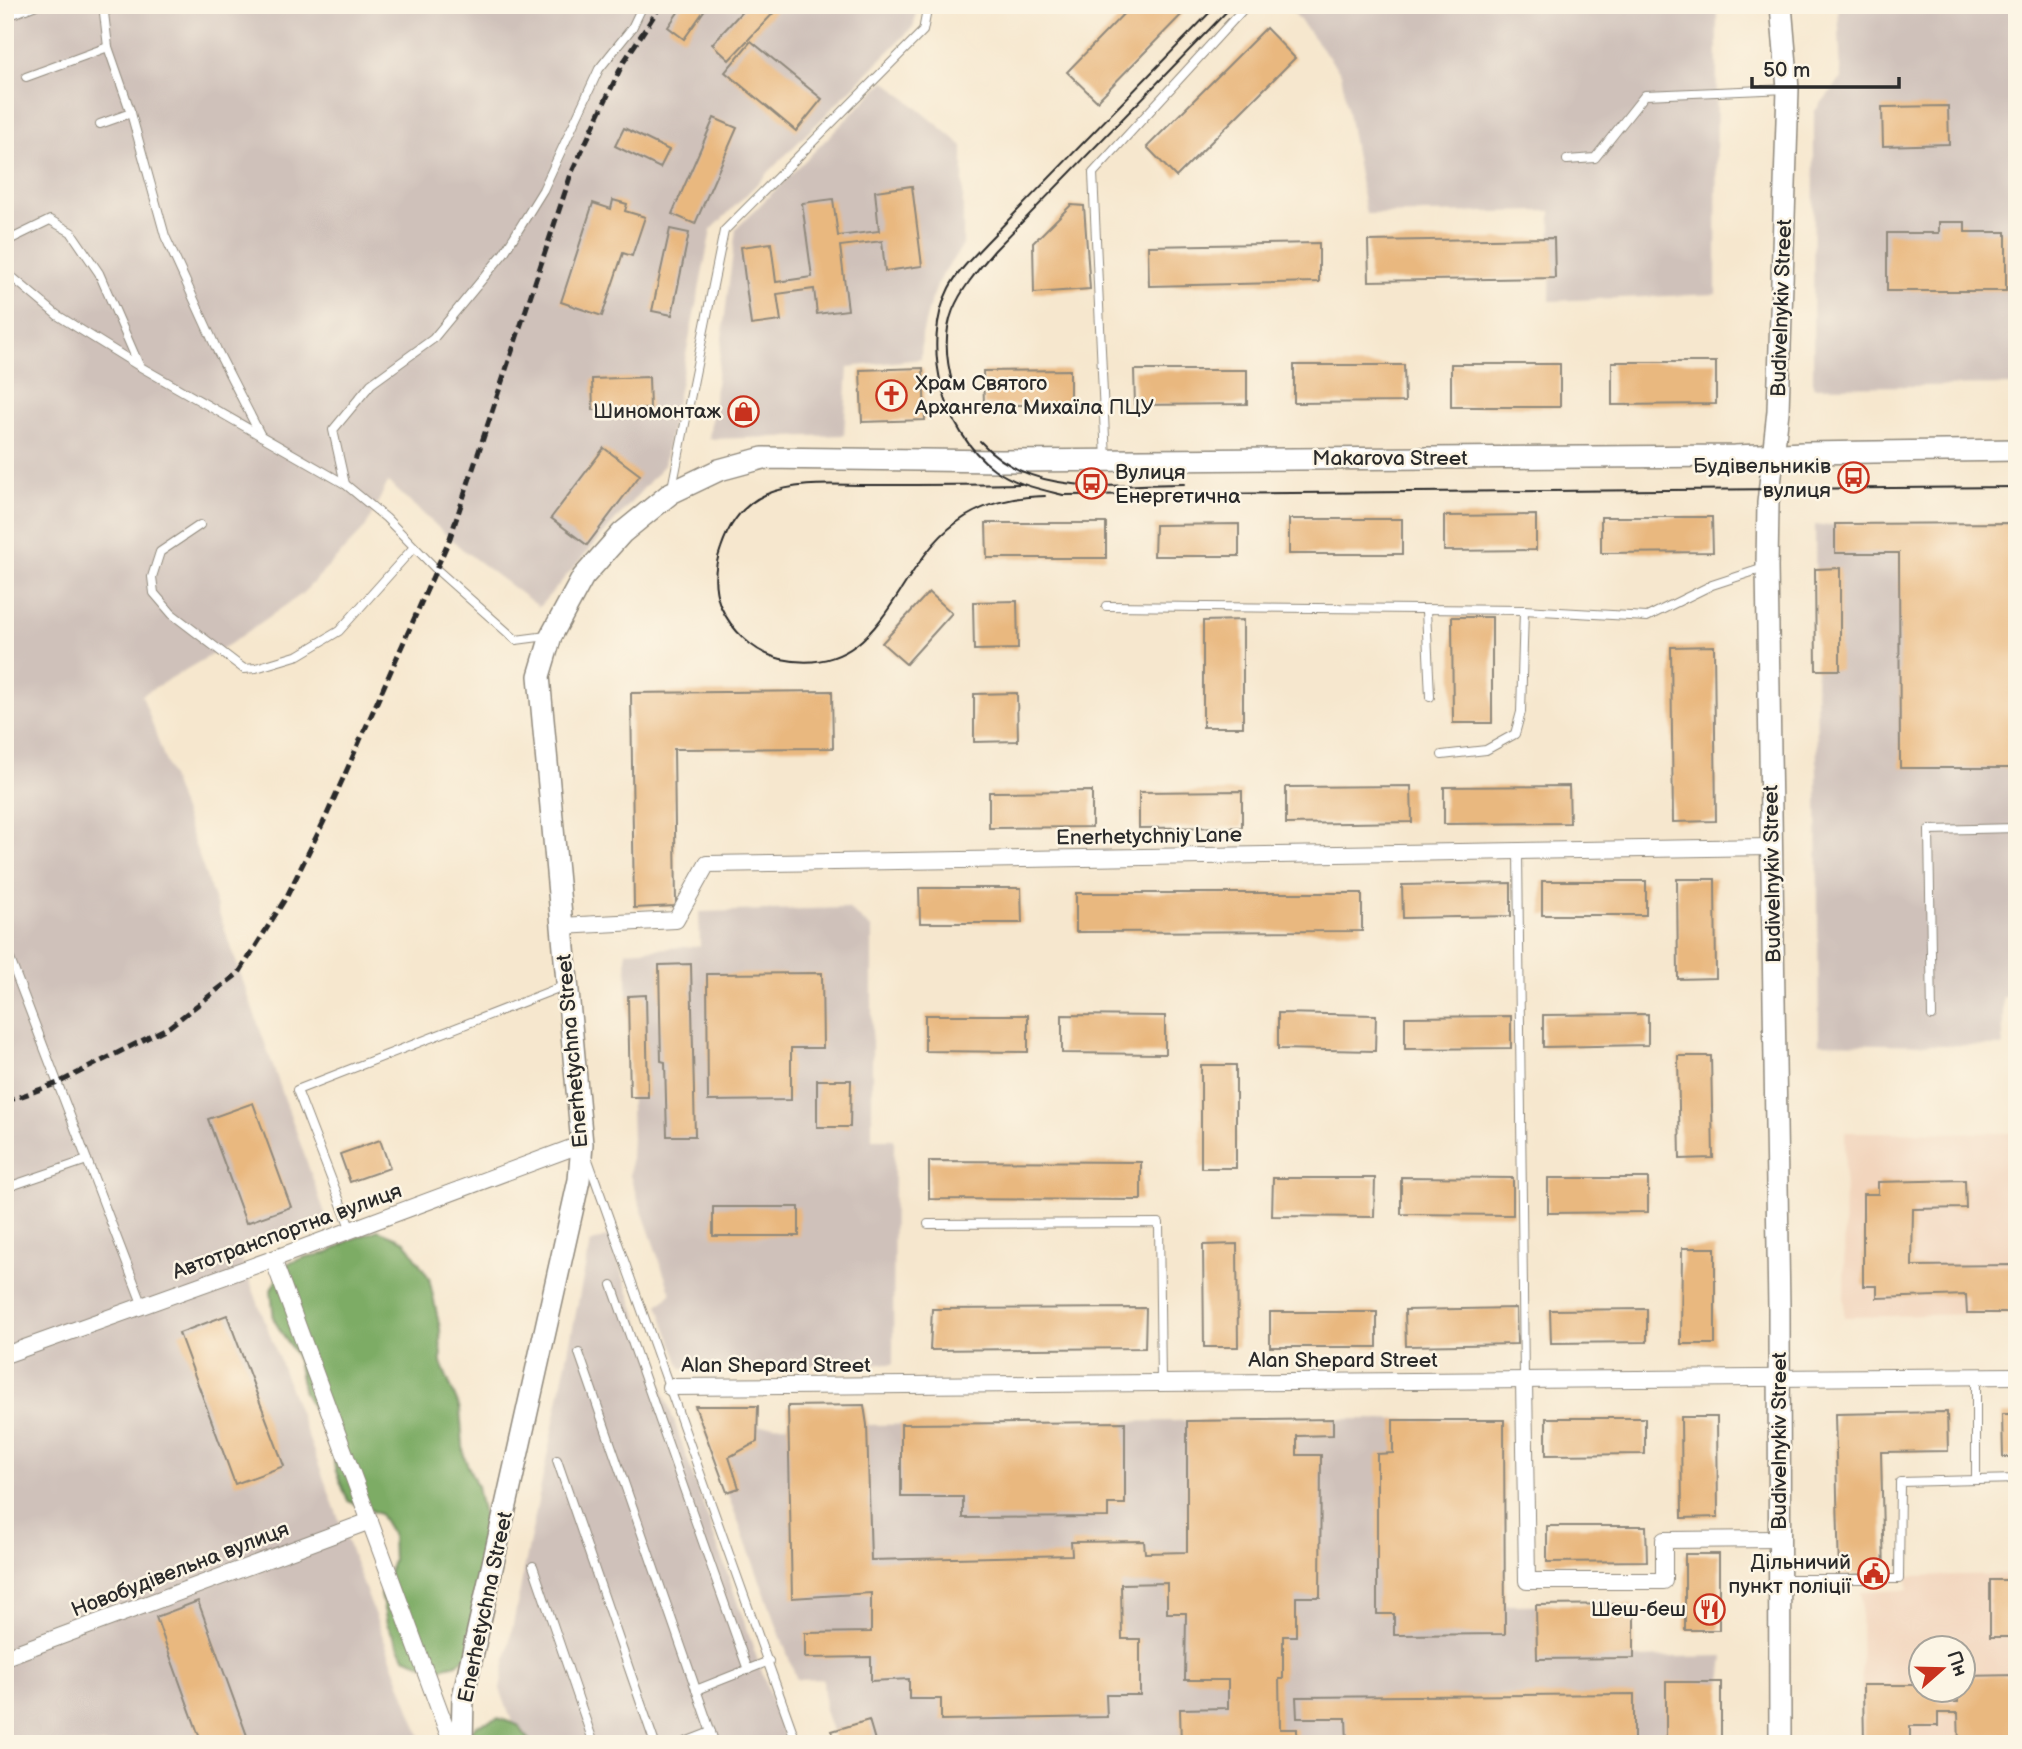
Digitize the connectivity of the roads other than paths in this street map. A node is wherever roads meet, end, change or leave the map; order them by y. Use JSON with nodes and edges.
{"nodes":[{"id":1,"x":36,"y":5,"type":"edge"},
{"id":2,"x":114,"y":5,"type":"edge"},
{"id":3,"x":643,"y":5,"type":"edge"},
{"id":4,"x":928,"y":5,"type":"edge"},
{"id":5,"x":1247,"y":5,"type":"edge"},
{"id":6,"x":1781,"y":5,"type":"edge"},
{"id":7,"x":102,"y":9,"type":"edge"},
{"id":8,"x":5,"y":17,"type":"edge"},
{"id":9,"x":108,"y":47,"type":"junction"},
{"id":10,"x":26,"y":78,"type":"dead end"},
{"id":11,"x":1788,"y":89,"type":"junction"},
{"id":12,"x":131,"y":113,"type":"junction"},
{"id":13,"x":100,"y":124,"type":"dead end"},
{"id":14,"x":1567,"y":160,"type":"dead end"},
{"id":15,"x":5,"y":242,"type":"edge"},
{"id":16,"x":5,"y":271,"type":"edge"},
{"id":17,"x":139,"y":366,"type":"junction"},
{"id":18,"x":262,"y":437,"type":"junction"},
{"id":19,"x":2017,"y":450,"type":"edge"},
{"id":20,"x":1773,"y":454,"type":"junction"},
{"id":21,"x":763,"y":458,"type":"joint"},
{"id":22,"x":1106,"y":460,"type":"junction"},
{"id":23,"x":345,"y":484,"type":"junction"},
{"id":24,"x":671,"y":493,"type":"junction"},
{"id":25,"x":200,"y":525,"type":"dead end"},
{"id":26,"x":414,"y":547,"type":"junction"},
{"id":27,"x":1767,"y":567,"type":"junction"},
{"id":28,"x":1106,"y":606,"type":"dead end"},
{"id":29,"x":1426,"y":610,"type":"junction"},
{"id":30,"x":1524,"y":610,"type":"junction"},
{"id":31,"x":551,"y":636,"type":"junction"},
{"id":32,"x":1430,"y":696,"type":"dead end"},
{"id":33,"x":1442,"y":755,"type":"dead end"},
{"id":34,"x":2017,"y":828,"type":"edge"},
{"id":35,"x":1771,"y":847,"type":"junction"},
{"id":36,"x":1518,"y":852,"type":"junction"},
{"id":37,"x":561,"y":926,"type":"junction"},
{"id":38,"x":5,"y":946,"type":"edge"},
{"id":39,"x":566,"y":985,"type":"junction"},
{"id":40,"x":1932,"y":1016,"type":"dead end"},
{"id":41,"x":582,"y":1144,"type":"junction"},
{"id":42,"x":87,"y":1160,"type":"junction"},
{"id":43,"x":5,"y":1188,"type":"edge"},
{"id":44,"x":928,"y":1224,"type":"dead end"},
{"id":45,"x":351,"y":1230,"type":"junction"},
{"id":46,"x":273,"y":1259,"type":"junction"},
{"id":47,"x":612,"y":1285,"type":"dead end"},
{"id":48,"x":143,"y":1306,"type":"junction"},
{"id":49,"x":579,"y":1353,"type":"dead end"},
{"id":50,"x":5,"y":1355,"type":"edge"},
{"id":51,"x":1976,"y":1376,"type":"junction"},
{"id":52,"x":2017,"y":1376,"type":"edge"},
{"id":53,"x":1778,"y":1378,"type":"junction"},
{"id":54,"x":1524,"y":1380,"type":"junction"},
{"id":55,"x":1161,"y":1383,"type":"junction"},
{"id":56,"x":670,"y":1387,"type":"junction"},
{"id":57,"x":557,"y":1460,"type":"dead end"},
{"id":58,"x":2017,"y":1479,"type":"edge"},
{"id":59,"x":1976,"y":1480,"type":"junction"},
{"id":60,"x":370,"y":1521,"type":"junction"},
{"id":61,"x":1779,"y":1539,"type":"junction"},
{"id":62,"x":533,"y":1566,"type":"dead end"},
{"id":63,"x":1779,"y":1580,"type":"junction"},
{"id":64,"x":5,"y":1657,"type":"edge"},
{"id":65,"x":769,"y":1661,"type":"junction"},
{"id":66,"x":748,"y":1670,"type":"junction"},
{"id":67,"x":696,"y":1690,"type":"junction"},
{"id":68,"x":711,"y":1732,"type":"junction"},
{"id":69,"x":452,"y":1744,"type":"edge"},
{"id":70,"x":463,"y":1744,"type":"edge"},
{"id":71,"x":594,"y":1744,"type":"edge"},
{"id":72,"x":655,"y":1744,"type":"edge"},
{"id":73,"x":680,"y":1744,"type":"edge"},
{"id":74,"x":715,"y":1744,"type":"edge"},
{"id":75,"x":797,"y":1744,"type":"edge"},
{"id":76,"x":1780,"y":1744,"type":"edge"}],
"edges":[{"from":1,"to":8,"type":"lane"},
{"from":2,"to":7,"type":"lane"},
{"from":3,"to":23,"type":"lane"},
{"from":4,"to":24,"type":"lane"},
{"from":5,"to":22,"type":"lane"},
{"from":6,"to":11,"type":"main road","name":"Budivelnykiv Street"},
{"from":7,"to":9,"type":"lane"},
{"from":9,"to":10,"type":"lane"},
{"from":9,"to":12,"type":"lane"},
{"from":11,"to":14,"type":"lane"},
{"from":11,"to":20,"type":"main road","name":"Budivelnykiv Street"},
{"from":12,"to":13,"type":"lane"},
{"from":12,"to":18,"type":"lane"},
{"from":15,"to":17,"type":"lane"},
{"from":16,"to":17,"type":"lane"},
{"from":17,"to":18,"type":"lane"},
{"from":18,"to":23,"type":"lane"},
{"from":19,"to":20,"type":"main road","name":"Makarova Street"},
{"from":20,"to":22,"type":"main road","name":"Makarova Street"},
{"from":20,"to":27,"type":"main road","name":"Budivelnykiv Street"},
{"from":21,"to":22,"type":"main road","name":"Makarova Street"},
{"from":21,"to":24,"type":"main road","name":"Enerhetychna Street"},
{"from":23,"to":26,"type":"lane"},
{"from":24,"to":31,"type":"main road","name":"Enerhetychna Street"},
{"from":25,"to":26,"type":"lane"},
{"from":26,"to":31,"type":"lane"},
{"from":27,"to":30,"type":"lane"},
{"from":27,"to":35,"type":"main road","name":"Budivelnykiv Street"},
{"from":28,"to":29,"type":"lane"},
{"from":29,"to":30,"type":"lane"},
{"from":29,"to":32,"type":"lane"},
{"from":30,"to":33,"type":"lane"},
{"from":31,"to":37,"type":"main road","name":"Enerhetychna Street"},
{"from":34,"to":40,"type":"lane"},
{"from":35,"to":36,"type":"street","name":"Enerhetychniy Lane"},
{"from":35,"to":53,"type":"main road","name":"Budivelnykiv Street"},
{"from":36,"to":37,"type":"street","name":"Enerhetychniy Lane"},
{"from":36,"to":54,"type":"lane"},
{"from":37,"to":39,"type":"main road","name":"Enerhetychna Street"},
{"from":38,"to":42,"type":"lane"},
{"from":39,"to":41,"type":"main road","name":"Enerhetychna Street"},
{"from":39,"to":45,"type":"lane"},
{"from":41,"to":45,"type":"street","name":"Автотранспортна вулиця"},
{"from":41,"to":56,"type":"lane"},
{"from":41,"to":70,"type":"main road","name":"Enerhetychna Street"},
{"from":42,"to":43,"type":"lane"},
{"from":42,"to":48,"type":"lane"},
{"from":44,"to":55,"type":"lane"},
{"from":45,"to":46,"type":"street","name":"Автотранспортна вулиця"},
{"from":46,"to":48,"type":"street","name":"Автотранспортна вулиця"},
{"from":46,"to":60,"type":"street","name":"Enerhetychna Street"},
{"from":47,"to":66,"type":"lane"},
{"from":48,"to":50,"type":"street","name":"Автотранспортна вулиця"},
{"from":49,"to":67,"type":"lane"},
{"from":51,"to":52,"type":"street","name":"Alan Shepard Street"},
{"from":51,"to":53,"type":"street","name":"Alan Shepard Street"},
{"from":51,"to":59,"type":"lane"},
{"from":53,"to":54,"type":"street","name":"Alan Shepard Street"},
{"from":53,"to":61,"type":"main road","name":"Budivelnykiv Street"},
{"from":54,"to":55,"type":"street","name":"Alan Shepard Street"},
{"from":54,"to":61,"type":"street"},
{"from":55,"to":56,"type":"street","name":"Alan Shepard Street"},
{"from":56,"to":65,"type":"lane"},
{"from":57,"to":72,"type":"lane"},
{"from":58,"to":59,"type":"lane"},
{"from":59,"to":63,"type":"lane"},
{"from":60,"to":64,"type":"street","name":"Новобудівельна вулиця"},
{"from":60,"to":69,"type":"street","name":"Enerhetychna Street"},
{"from":61,"to":63,"type":"main road","name":"Budivelnykiv Street"},
{"from":62,"to":71,"type":"lane"},
{"from":63,"to":76,"type":"main road","name":"Budivelnykiv Street"},
{"from":65,"to":66,"type":"lane"},
{"from":65,"to":75,"type":"lane"},
{"from":66,"to":67,"type":"lane"},
{"from":67,"to":68,"type":"lane"},
{"from":68,"to":73,"type":"lane"},
{"from":68,"to":74,"type":"lane"}]}
